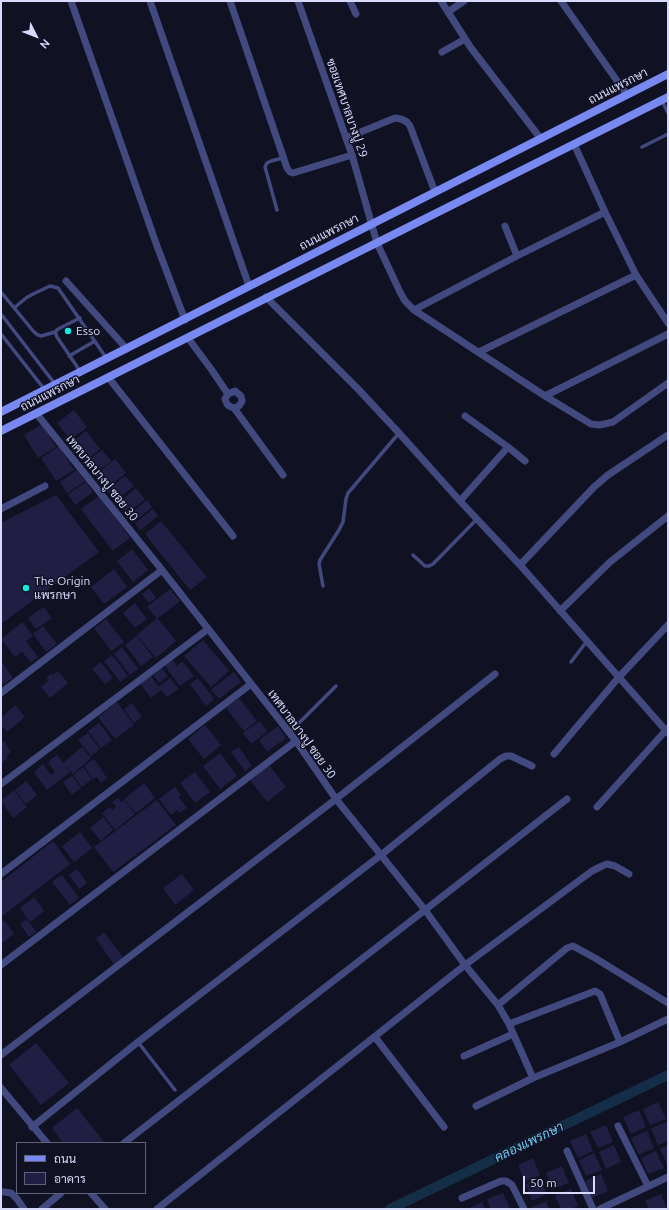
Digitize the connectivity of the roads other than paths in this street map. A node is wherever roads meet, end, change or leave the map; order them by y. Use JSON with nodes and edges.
{"nodes":[{"id":1,"x":71,"y":1,"type":"edge"},
{"id":2,"x":150,"y":1,"type":"edge"},
{"id":3,"x":230,"y":1,"type":"edge"},
{"id":4,"x":299,"y":1,"type":"edge"},
{"id":5,"x":350,"y":1,"type":"edge"},
{"id":6,"x":441,"y":1,"type":"edge"},
{"id":7,"x":464,"y":1,"type":"edge"},
{"id":8,"x":562,"y":1,"type":"edge"},
{"id":9,"x":448,"y":12,"type":"junction"},
{"id":10,"x":356,"y":14,"type":"dead end"},
{"id":11,"x":465,"y":39,"type":"junction"},
{"id":12,"x":442,"y":52,"type":"dead end"},
{"id":13,"x":668,"y":74,"type":"edge"},
{"id":14,"x":627,"y":95,"type":"junction"},
{"id":15,"x":665,"y":99,"type":"edge"},
{"id":16,"x":668,"y":113,"type":"edge"},
{"id":17,"x":668,"y":134,"type":"edge"},
{"id":18,"x":346,"y":138,"type":"junction"},
{"id":19,"x":541,"y":139,"type":"junction"},
{"id":20,"x":574,"y":144,"type":"junction"},
{"id":21,"x":642,"y":147,"type":"dead end"},
{"id":22,"x":352,"y":155,"type":"junction"},
{"id":23,"x":283,"y":158,"type":"junction"},
{"id":24,"x":435,"y":192,"type":"junction"},
{"id":25,"x":276,"y":210,"type":"dead end"},
{"id":26,"x":605,"y":212,"type":"junction"},
{"id":27,"x":371,"y":224,"type":"junction"},
{"id":28,"x":505,"y":226,"type":"dead end"},
{"id":29,"x":377,"y":243,"type":"junction"},
{"id":30,"x":517,"y":256,"type":"junction"},
{"id":31,"x":636,"y":275,"type":"junction"},
{"id":32,"x":66,"y":281,"type":"dead end"},
{"id":33,"x":249,"y":286,"type":"junction"},
{"id":34,"x":1,"y":292,"type":"edge"},
{"id":35,"x":266,"y":297,"type":"junction"},
{"id":36,"x":14,"y":308,"type":"junction"},
{"id":37,"x":414,"y":310,"type":"junction"},
{"id":38,"x":1,"y":314,"type":"edge"},
{"id":39,"x":80,"y":318,"type":"junction"},
{"id":40,"x":185,"y":320,"type":"junction"},
{"id":41,"x":668,"y":322,"type":"edge"},
{"id":42,"x":55,"y":332,"type":"junction"},
{"id":43,"x":1,"y":334,"type":"edge"},
{"id":44,"x":668,"y":334,"type":"edge"},
{"id":45,"x":188,"y":338,"type":"junction"},
{"id":46,"x":95,"y":341,"type":"junction"},
{"id":47,"x":127,"y":349,"type":"junction"},
{"id":48,"x":479,"y":352,"type":"junction"},
{"id":49,"x":69,"y":356,"type":"junction"},
{"id":50,"x":107,"y":359,"type":"junction"},
{"id":51,"x":80,"y":372,"type":"junction"},
{"id":52,"x":108,"y":377,"type":"junction"},
{"id":53,"x":668,"y":384,"type":"edge"},
{"id":54,"x":55,"y":385,"type":"junction"},
{"id":55,"x":45,"y":390,"type":"junction"},
{"id":56,"x":228,"y":394,"type":"junction"},
{"id":57,"x":545,"y":396,"type":"junction"},
{"id":58,"x":234,"y":408,"type":"junction"},
{"id":59,"x":1,"y":412,"type":"edge"},
{"id":60,"x":36,"y":413,"type":"junction"},
{"id":61,"x":465,"y":416,"type":"dead end"},
{"id":62,"x":1,"y":431,"type":"edge"},
{"id":63,"x":400,"y":433,"type":"junction"},
{"id":64,"x":668,"y":435,"type":"edge"},
{"id":65,"x":508,"y":447,"type":"junction"},
{"id":66,"x":525,"y":461,"type":"dead end"},
{"id":67,"x":283,"y":475,"type":"dead end"},
{"id":68,"x":45,"y":486,"type":"dead end"},
{"id":69,"x":460,"y":501,"type":"junction"},
{"id":70,"x":1,"y":509,"type":"edge"},
{"id":71,"x":668,"y":516,"type":"edge"},
{"id":72,"x":476,"y":519,"type":"junction"},
{"id":73,"x":233,"y":536,"type":"dead end"},
{"id":74,"x":413,"y":555,"type":"dead end"},
{"id":75,"x":520,"y":565,"type":"junction"},
{"id":76,"x":162,"y":570,"type":"junction"},
{"id":77,"x":322,"y":586,"type":"dead end"},
{"id":78,"x":560,"y":611,"type":"junction"},
{"id":79,"x":668,"y":626,"type":"edge"},
{"id":80,"x":208,"y":629,"type":"junction"},
{"id":81,"x":587,"y":641,"type":"junction"},
{"id":82,"x":571,"y":662,"type":"dead end"},
{"id":83,"x":495,"y":674,"type":"dead end"},
{"id":84,"x":619,"y":677,"type":"junction"},
{"id":85,"x":251,"y":684,"type":"junction"},
{"id":86,"x":336,"y":686,"type":"dead end"},
{"id":87,"x":1,"y":693,"type":"edge"},
{"id":88,"x":667,"y":730,"type":"edge"},
{"id":89,"x":289,"y":732,"type":"junction"},
{"id":90,"x":296,"y":741,"type":"junction"},
{"id":91,"x":554,"y":754,"type":"dead end"},
{"id":92,"x":532,"y":766,"type":"dead end"},
{"id":93,"x":1,"y":784,"type":"edge"},
{"id":94,"x":336,"y":799,"type":"junction"},
{"id":95,"x":567,"y":799,"type":"dead end"},
{"id":96,"x":597,"y":807,"type":"dead end"},
{"id":97,"x":381,"y":855,"type":"junction"},
{"id":98,"x":1,"y":874,"type":"edge"},
{"id":99,"x":629,"y":874,"type":"dead end"},
{"id":100,"x":425,"y":910,"type":"junction"},
{"id":101,"x":1,"y":965,"type":"edge"},
{"id":102,"x":465,"y":965,"type":"junction"},
{"id":103,"x":668,"y":1004,"type":"edge"},
{"id":104,"x":498,"y":1005,"type":"junction"},
{"id":105,"x":668,"y":1019,"type":"edge"},
{"id":106,"x":509,"y":1024,"type":"junction"},
{"id":107,"x":513,"y":1034,"type":"junction"},
{"id":108,"x":375,"y":1037,"type":"junction"},
{"id":109,"x":138,"y":1042,"type":"junction"},
{"id":110,"x":620,"y":1042,"type":"junction"},
{"id":111,"x":1,"y":1055,"type":"edge"},
{"id":112,"x":464,"y":1056,"type":"dead end"},
{"id":113,"x":533,"y":1078,"type":"junction"},
{"id":114,"x":1,"y":1088,"type":"edge"},
{"id":115,"x":175,"y":1090,"type":"dead end"},
{"id":116,"x":476,"y":1106,"type":"dead end"},
{"id":117,"x":618,"y":1126,"type":"dead end"},
{"id":118,"x":32,"y":1127,"type":"junction"},
{"id":119,"x":444,"y":1127,"type":"dead end"},
{"id":120,"x":46,"y":1142,"type":"edge"},
{"id":121,"x":125,"y":1142,"type":"edge"},
{"id":122,"x":566,"y":1151,"type":"dead end"},
{"id":123,"x":668,"y":1177,"type":"edge"},
{"id":124,"x":648,"y":1186,"type":"junction"},
{"id":125,"x":1,"y":1192,"type":"edge"},
{"id":126,"x":60,"y":1194,"type":"edge"},
{"id":127,"x":92,"y":1194,"type":"edge"},
{"id":128,"x":462,"y":1198,"type":"dead end"},
{"id":129,"x":24,"y":1209,"type":"edge"},
{"id":130,"x":42,"y":1209,"type":"edge"},
{"id":131,"x":105,"y":1209,"type":"edge"},
{"id":132,"x":156,"y":1209,"type":"edge"},
{"id":133,"x":524,"y":1209,"type":"edge"},
{"id":134,"x":593,"y":1209,"type":"edge"},
{"id":135,"x":600,"y":1209,"type":"edge"}],
"edges":[{"from":1,"to":40,"type":"street"},
{"from":2,"to":33,"type":"street"},
{"from":3,"to":23,"type":"street"},
{"from":4,"to":18,"type":"street","name":"ซอยเทศบาลบางปู 29"},
{"from":5,"to":10,"type":"street"},
{"from":6,"to":9,"type":"street"},
{"from":7,"to":9,"type":"street"},
{"from":8,"to":14,"type":"street"},
{"from":9,"to":11,"type":"street"},
{"from":11,"to":12,"type":"street"},
{"from":11,"to":19,"type":"street"},
{"from":13,"to":14,"type":"main road","name":"ถนนแพรกษา"},
{"from":14,"to":19,"type":"main road","name":"ถนนแพรกษา"},
{"from":15,"to":16,"type":"lane"},
{"from":15,"to":20,"type":"main road","name":"ถนนแพรกษา"},
{"from":17,"to":21,"type":"lane"},
{"from":18,"to":22,"type":"street","name":"ซอยเทศบาลบางปู 29"},
{"from":18,"to":24,"type":"street"},
{"from":19,"to":24,"type":"main road","name":"ถนนแพรกษา"},
{"from":20,"to":26,"type":"street"},
{"from":20,"to":29,"type":"main road","name":"ถนนแพรกษา"},
{"from":22,"to":23,"type":"street"},
{"from":22,"to":27,"type":"street","name":"ซอยเทศบาลบางปู 29"},
{"from":23,"to":25,"type":"lane"},
{"from":24,"to":27,"type":"main road","name":"ถนนแพรกษา"},
{"from":26,"to":30,"type":"street"},
{"from":26,"to":31,"type":"street"},
{"from":27,"to":29,"type":"street","name":"ซอยเทศบาลบางปู 29"},
{"from":27,"to":33,"type":"main road","name":"ถนนแพรกษา"},
{"from":28,"to":30,"type":"street"},
{"from":29,"to":35,"type":"main road","name":"ถนนแพรกษา"},
{"from":29,"to":37,"type":"street","name":"ซอยเทศบาลบางปู 29"},
{"from":30,"to":37,"type":"street"},
{"from":31,"to":41,"type":"street"},
{"from":31,"to":48,"type":"street"},
{"from":32,"to":47,"type":"street"},
{"from":33,"to":40,"type":"main road","name":"ถนนแพรกษา"},
{"from":34,"to":36,"type":"lane"},
{"from":35,"to":45,"type":"main road","name":"ถนนแพรกษา"},
{"from":35,"to":63,"type":"street"},
{"from":36,"to":39,"type":"lane"},
{"from":36,"to":42,"type":"lane"},
{"from":37,"to":48,"type":"street","name":"ซอยเทศบาลบางปู 29"},
{"from":38,"to":54,"type":"lane"},
{"from":39,"to":42,"type":"lane"},
{"from":39,"to":46,"type":"lane"},
{"from":40,"to":47,"type":"main road","name":"ถนนแพรกษา"},
{"from":42,"to":49,"type":"lane"},
{"from":43,"to":55,"type":"lane"},
{"from":44,"to":57,"type":"street"},
{"from":45,"to":52,"type":"main road","name":"ถนนแพรกษา"},
{"from":45,"to":56,"type":"street"},
{"from":46,"to":49,"type":"lane"},
{"from":46,"to":50,"type":"lane"},
{"from":47,"to":50,"type":"main road","name":"ถนนแพรกษา"},
{"from":48,"to":57,"type":"street","name":"ซอยเทศบาลบางปู 29"},
{"from":49,"to":51,"type":"lane"},
{"from":50,"to":51,"type":"main road","name":"ถนนแพรกษา"},
{"from":51,"to":54,"type":"main road","name":"ถนนแพรกษา"},
{"from":52,"to":60,"type":"main road","name":"ถนนแพรกษา"},
{"from":52,"to":73,"type":"street"},
{"from":53,"to":57,"type":"street","name":"ซอยเทศบาลบางปู 29"},
{"from":54,"to":55,"type":"main road","name":"ถนนแพรกษา"},
{"from":55,"to":59,"type":"main road","name":"ถนนแพรกษา"},
{"from":56,"to":58,"type":"street"},
{"from":56,"to":58,"type":"street"},
{"from":58,"to":67,"type":"street"},
{"from":60,"to":62,"type":"main road","name":"ถนนแพรกษา"},
{"from":60,"to":76,"type":"street","name":"เทศบาลบางปู ซอย 30"},
{"from":61,"to":65,"type":"street"},
{"from":63,"to":69,"type":"street"},
{"from":63,"to":77,"type":"lane"},
{"from":64,"to":75,"type":"street"},
{"from":65,"to":66,"type":"street"},
{"from":65,"to":69,"type":"street"},
{"from":68,"to":70,"type":"street"},
{"from":69,"to":72,"type":"street"},
{"from":71,"to":78,"type":"street"},
{"from":72,"to":74,"type":"lane"},
{"from":72,"to":75,"type":"street"},
{"from":75,"to":78,"type":"street"},
{"from":76,"to":80,"type":"street","name":"เทศบาลบางปู ซอย 30"},
{"from":76,"to":87,"type":"street"},
{"from":78,"to":81,"type":"street"},
{"from":79,"to":84,"type":"street"},
{"from":80,"to":85,"type":"street","name":"เทศบาลบางปู ซอย 30"},
{"from":80,"to":93,"type":"street"},
{"from":81,"to":82,"type":"lane"},
{"from":81,"to":84,"type":"street"},
{"from":83,"to":94,"type":"street"},
{"from":84,"to":88,"type":"street"},
{"from":84,"to":91,"type":"street"},
{"from":85,"to":89,"type":"street","name":"เทศบาลบางปู ซอย 30"},
{"from":85,"to":98,"type":"street"},
{"from":86,"to":89,"type":"lane"},
{"from":88,"to":96,"type":"street"},
{"from":89,"to":90,"type":"street","name":"เทศบาลบางปู ซอย 30"},
{"from":90,"to":94,"type":"street","name":"เทศบาลบางปู ซอย 30"},
{"from":90,"to":101,"type":"street"},
{"from":92,"to":97,"type":"street"},
{"from":94,"to":97,"type":"street","name":"เทศบาลบางปู ซอย 30"},
{"from":94,"to":111,"type":"street"},
{"from":95,"to":100,"type":"street"},
{"from":97,"to":100,"type":"street","name":"เทศบาลบางปู ซอย 30"},
{"from":97,"to":109,"type":"street"},
{"from":99,"to":102,"type":"street"},
{"from":100,"to":102,"type":"street","name":"เทศบาลบางปู ซอย 30"},
{"from":100,"to":121,"type":"street"},
{"from":102,"to":104,"type":"street","name":"เทศบาลบางปู ซอย 30"},
{"from":102,"to":108,"type":"street"},
{"from":103,"to":104,"type":"street"},
{"from":104,"to":106,"type":"street","name":"เทศบาลบางปู ซอย 30"},
{"from":105,"to":110,"type":"street"},
{"from":106,"to":107,"type":"street","name":"เทศบาลบางปู ซอย 30"},
{"from":106,"to":110,"type":"street"},
{"from":107,"to":112,"type":"street"},
{"from":107,"to":113,"type":"street","name":"เทศบาลบางปู ซอย 30"},
{"from":108,"to":119,"type":"street"},
{"from":108,"to":132,"type":"street"},
{"from":109,"to":115,"type":"lane"},
{"from":109,"to":118,"type":"street"},
{"from":110,"to":113,"type":"street"},
{"from":113,"to":116,"type":"street"},
{"from":114,"to":118,"type":"street"},
{"from":117,"to":124,"type":"street"},
{"from":118,"to":120,"type":"street"},
{"from":122,"to":134,"type":"street"},
{"from":123,"to":124,"type":"street"},
{"from":124,"to":135,"type":"street"},
{"from":125,"to":129,"type":"street"},
{"from":126,"to":130,"type":"street"},
{"from":127,"to":131,"type":"street"},
{"from":128,"to":133,"type":"street"}]}
